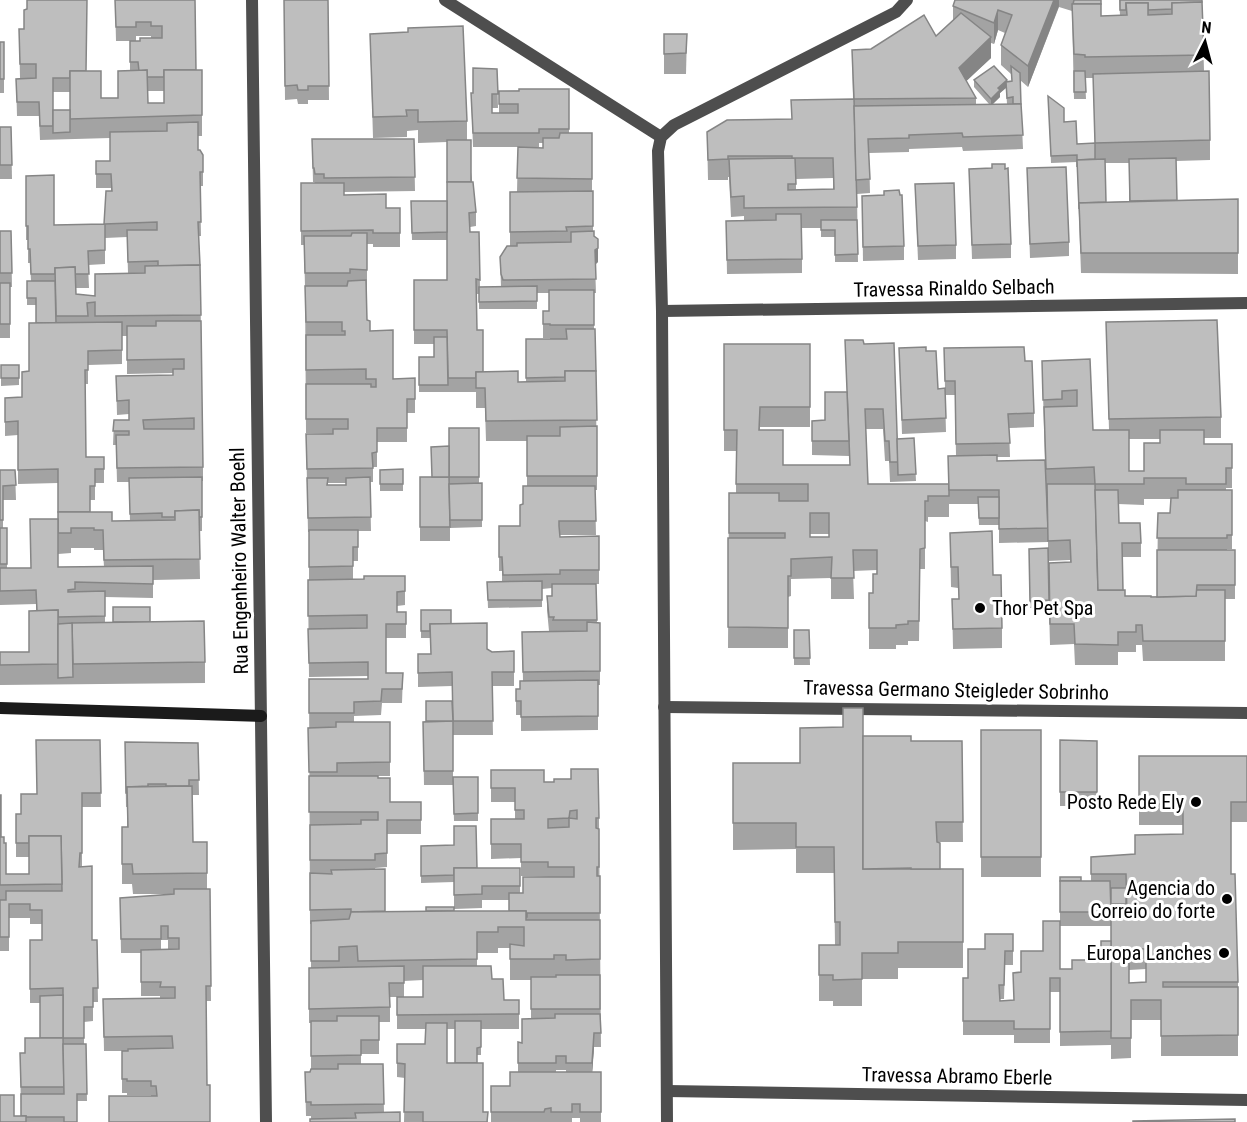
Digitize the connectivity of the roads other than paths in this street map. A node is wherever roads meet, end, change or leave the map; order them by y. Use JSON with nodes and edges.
{"nodes":[{"id":1,"x":252,"y":0,"type":"edge"},
{"id":2,"x":445,"y":0,"type":"edge"},
{"id":3,"x":907,"y":0,"type":"edge"},
{"id":4,"x":661,"y":137,"type":"junction"},
{"id":5,"x":1247,"y":303,"type":"edge"},
{"id":6,"x":662,"y":311,"type":"junction"},
{"id":7,"x":664,"y":707,"type":"junction"},
{"id":8,"x":0,"y":708,"type":"edge"},
{"id":9,"x":1247,"y":713,"type":"edge"},
{"id":10,"x":261,"y":716,"type":"junction"},
{"id":11,"x":667,"y":1090,"type":"junction"},
{"id":12,"x":1247,"y":1100,"type":"edge"},
{"id":13,"x":266,"y":1122,"type":"edge"},
{"id":14,"x":667,"y":1122,"type":"edge"}],
"edges":[{"from":1,"to":10,"type":"street","name":"Rua Engenheiro Walter Boehl"},
{"from":2,"to":4,"type":"street"},
{"from":3,"to":4,"type":"street"},
{"from":4,"to":6,"type":"street"},
{"from":5,"to":6,"type":"street","name":"Travessa Rinaldo Selbach"},
{"from":6,"to":7,"type":"street"},
{"from":7,"to":9,"type":"street","name":"Travessa Germano Steigleder Sobrinho"},
{"from":7,"to":11,"type":"street"},
{"from":8,"to":10,"type":"street"},
{"from":10,"to":13,"type":"street","name":"Rua Engenheiro Walter Boehl"},
{"from":11,"to":12,"type":"street","name":"Travessa Abramo Eberle"},
{"from":11,"to":14,"type":"street"}]}
